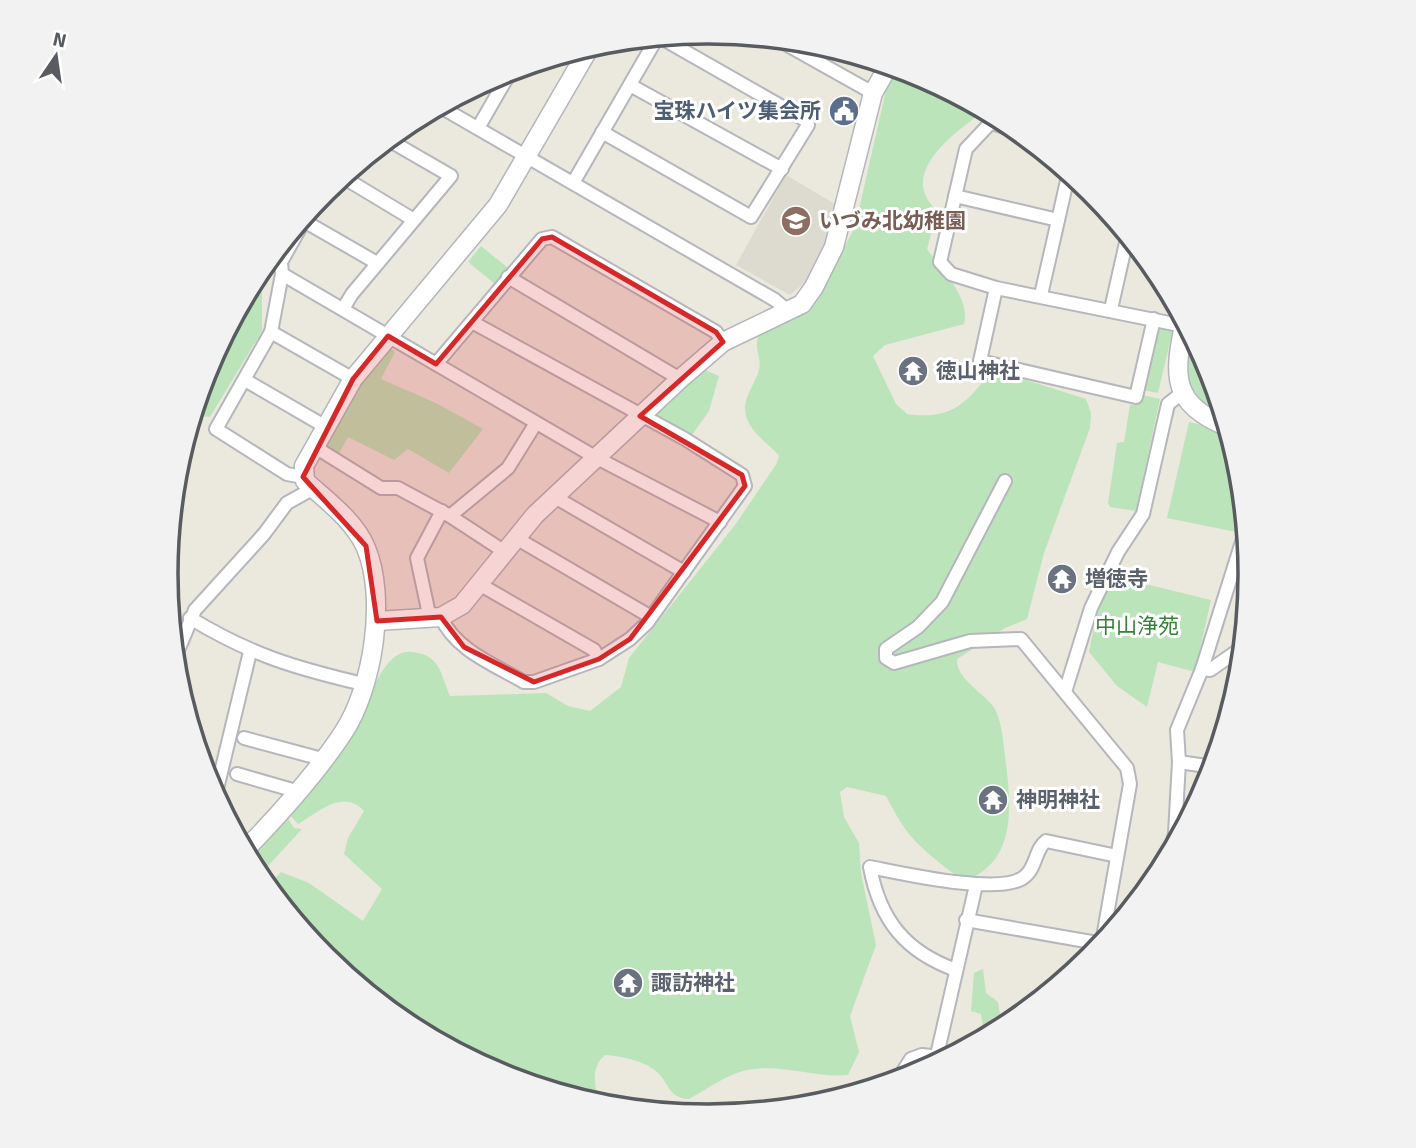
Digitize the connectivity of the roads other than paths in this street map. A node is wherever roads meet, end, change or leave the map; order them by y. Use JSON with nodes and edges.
{"nodes":[{"id":1,"x":674,"y":45,"type":"edge"},
{"id":2,"x":652,"y":47,"type":"edge"},
{"id":3,"x":800,"y":52,"type":"edge"},
{"id":4,"x":583,"y":59,"type":"edge"},
{"id":5,"x":884,"y":74,"type":"edge"},
{"id":6,"x":630,"y":85,"type":"junction"},
{"id":7,"x":501,"y":86,"type":"edge"},
{"id":8,"x":873,"y":93,"type":"junction"},
{"id":9,"x":449,"y":112,"type":"edge"},
{"id":10,"x":988,"y":124,"type":"edge"},
{"id":11,"x":478,"y":128,"type":"junction"},
{"id":12,"x":602,"y":132,"type":"junction"},
{"id":13,"x":397,"y":145,"type":"edge"},
{"id":14,"x":527,"y":157,"type":"junction"},
{"id":15,"x":782,"y":169,"type":"junction"},
{"id":16,"x":351,"y":182,"type":"edge"},
{"id":17,"x":573,"y":183,"type":"junction"},
{"id":18,"x":1066,"y":183,"type":"edge"},
{"id":19,"x":955,"y":196,"type":"junction"},
{"id":20,"x":414,"y":220,"type":"junction"},
{"id":21,"x":1058,"y":220,"type":"junction"},
{"id":22,"x":309,"y":224,"type":"edge"},
{"id":23,"x":1125,"y":246,"type":"edge"},
{"id":24,"x":288,"y":250,"type":"edge"},
{"id":25,"x":377,"y":263,"type":"junction"},
{"id":26,"x":282,"y":274,"type":"junction"},
{"id":27,"x":509,"y":277,"type":"junction"},
{"id":28,"x":996,"y":288,"type":"junction"},
{"id":29,"x":1041,"y":295,"type":"junction"},
{"id":30,"x":343,"y":309,"type":"junction"},
{"id":31,"x":1111,"y":309,"type":"junction"},
{"id":32,"x":788,"y":311,"type":"junction"},
{"id":33,"x":1154,"y":319,"type":"junction"},
{"id":34,"x":472,"y":322,"type":"junction"},
{"id":35,"x":1174,"y":322,"type":"edge"},
{"id":36,"x":271,"y":332,"type":"junction"},
{"id":37,"x":1182,"y":335,"type":"edge"},
{"id":38,"x":388,"y":336,"type":"junction"},
{"id":39,"x":723,"y":342,"type":"junction"},
{"id":40,"x":436,"y":364,"type":"junction"},
{"id":41,"x":353,"y":379,"type":"junction"},
{"id":42,"x":680,"y":379,"type":"junction"},
{"id":43,"x":245,"y":380,"type":"junction"},
{"id":44,"x":1182,"y":393,"type":"junction"},
{"id":45,"x":640,"y":416,"type":"junction"},
{"id":46,"x":1215,"y":422,"type":"edge"},
{"id":47,"x":536,"y":423,"type":"junction"},
{"id":48,"x":326,"y":427,"type":"junction"},
{"id":49,"x":315,"y":447,"type":"junction"},
{"id":50,"x":595,"y":457,"type":"junction"},
{"id":51,"x":1004,"y":481,"type":"dead end"},
{"id":52,"x":309,"y":482,"type":"junction"},
{"id":53,"x":553,"y":496,"type":"junction"},
{"id":54,"x":446,"y":514,"type":"junction"},
{"id":55,"x":720,"y":522,"type":"junction"},
{"id":56,"x":511,"y":545,"type":"junction"},
{"id":57,"x":1237,"y":556,"type":"edge"},
{"id":58,"x":684,"y":572,"type":"junction"},
{"id":59,"x":479,"y":583,"type":"junction"},
{"id":60,"x":651,"y":617,"type":"junction"},
{"id":61,"x":190,"y":618,"type":"junction"},
{"id":62,"x":436,"y":618,"type":"junction"},
{"id":63,"x":377,"y":621,"type":"junction"},
{"id":64,"x":182,"y":640,"type":"edge"},
{"id":65,"x":250,"y":652,"type":"junction"},
{"id":66,"x":1232,"y":655,"type":"edge"},
{"id":67,"x":599,"y":659,"type":"junction"},
{"id":68,"x":1202,"y":669,"type":"junction"},
{"id":69,"x":363,"y":684,"type":"junction"},
{"id":70,"x":1066,"y":692,"type":"junction"},
{"id":71,"x":244,"y":738,"type":"dead end"},
{"id":72,"x":322,"y":759,"type":"junction"},
{"id":73,"x":1179,"y":762,"type":"junction"},
{"id":74,"x":1202,"y":765,"type":"edge"},
{"id":75,"x":237,"y":774,"type":"dead end"},
{"id":76,"x":219,"y":780,"type":"edge"},
{"id":77,"x":296,"y":791,"type":"junction"},
{"id":78,"x":1176,"y":824,"type":"edge"},
{"id":79,"x":251,"y":843,"type":"edge"},
{"id":80,"x":1117,"y":856,"type":"junction"},
{"id":81,"x":976,"y":885,"type":"junction"},
{"id":82,"x":966,"y":920,"type":"junction"},
{"id":83,"x":1105,"y":926,"type":"edge"},
{"id":84,"x":1091,"y":941,"type":"edge"},
{"id":85,"x":956,"y":970,"type":"junction"},
{"id":86,"x":944,"y":1049,"type":"edge"},
{"id":87,"x":926,"y":1058,"type":"edge"},
{"id":88,"x":907,"y":1066,"type":"edge"}],
"edges":[{"from":1,"to":15,"type":"street"},
{"from":2,"to":6,"type":"street"},
{"from":3,"to":8,"type":"street"},
{"from":4,"to":14,"type":"street"},
{"from":5,"to":8,"type":"street"},
{"from":6,"to":12,"type":"street"},
{"from":6,"to":15,"type":"street"},
{"from":7,"to":11,"type":"street"},
{"from":8,"to":32,"type":"street"},
{"from":9,"to":11,"type":"street"},
{"from":10,"to":19,"type":"street"},
{"from":11,"to":14,"type":"street"},
{"from":12,"to":15,"type":"street"},
{"from":12,"to":17,"type":"street"},
{"from":13,"to":20,"type":"street"},
{"from":14,"to":17,"type":"street"},
{"from":14,"to":38,"type":"street"},
{"from":16,"to":20,"type":"street"},
{"from":17,"to":32,"type":"street"},
{"from":18,"to":21,"type":"street"},
{"from":19,"to":21,"type":"street"},
{"from":19,"to":28,"type":"street"},
{"from":20,"to":25,"type":"street"},
{"from":21,"to":29,"type":"street"},
{"from":22,"to":25,"type":"street"},
{"from":23,"to":31,"type":"street"},
{"from":24,"to":26,"type":"street"},
{"from":25,"to":30,"type":"street"},
{"from":26,"to":30,"type":"street"},
{"from":26,"to":36,"type":"street"},
{"from":27,"to":34,"type":"street"},
{"from":27,"to":39,"type":"street"},
{"from":27,"to":42,"type":"street"},
{"from":28,"to":29,"type":"street"},
{"from":28,"to":33,"type":"street"},
{"from":29,"to":31,"type":"street"},
{"from":30,"to":38,"type":"street"},
{"from":31,"to":33,"type":"street"},
{"from":32,"to":39,"type":"street"},
{"from":33,"to":35,"type":"street"},
{"from":34,"to":40,"type":"street"},
{"from":34,"to":45,"type":"street"},
{"from":36,"to":41,"type":"street"},
{"from":36,"to":43,"type":"street"},
{"from":37,"to":44,"type":"street"},
{"from":38,"to":40,"type":"street"},
{"from":38,"to":41,"type":"street"},
{"from":39,"to":42,"type":"street"},
{"from":40,"to":47,"type":"street"},
{"from":41,"to":48,"type":"street"},
{"from":42,"to":45,"type":"street"},
{"from":43,"to":48,"type":"street"},
{"from":43,"to":52,"type":"street"},
{"from":44,"to":46,"type":"street"},
{"from":44,"to":70,"type":"street"},
{"from":45,"to":50,"type":"street"},
{"from":45,"to":55,"type":"street"},
{"from":47,"to":50,"type":"street"},
{"from":47,"to":54,"type":"street"},
{"from":48,"to":49,"type":"street"},
{"from":49,"to":52,"type":"street"},
{"from":49,"to":54,"type":"street"},
{"from":50,"to":53,"type":"street"},
{"from":50,"to":55,"type":"street"},
{"from":51,"to":70,"type":"street"},
{"from":52,"to":61,"type":"street"},
{"from":52,"to":63,"type":"street"},
{"from":53,"to":56,"type":"street"},
{"from":53,"to":58,"type":"street"},
{"from":54,"to":56,"type":"street"},
{"from":54,"to":62,"type":"street"},
{"from":55,"to":58,"type":"street"},
{"from":56,"to":59,"type":"street"},
{"from":56,"to":60,"type":"street"},
{"from":57,"to":68,"type":"street"},
{"from":58,"to":60,"type":"street"},
{"from":59,"to":62,"type":"street"},
{"from":59,"to":67,"type":"street"},
{"from":60,"to":67,"type":"street"},
{"from":61,"to":64,"type":"street"},
{"from":61,"to":65,"type":"street"},
{"from":62,"to":63,"type":"street"},
{"from":62,"to":67,"type":"street"},
{"from":63,"to":69,"type":"street"},
{"from":65,"to":69,"type":"street"},
{"from":65,"to":76,"type":"street"},
{"from":66,"to":68,"type":"street"},
{"from":68,"to":73,"type":"street"},
{"from":69,"to":72,"type":"street"},
{"from":70,"to":80,"type":"street"},
{"from":71,"to":72,"type":"street"},
{"from":72,"to":77,"type":"street"},
{"from":73,"to":74,"type":"street"},
{"from":73,"to":78,"type":"street"},
{"from":75,"to":77,"type":"street"},
{"from":77,"to":79,"type":"street"},
{"from":80,"to":81,"type":"street"},
{"from":80,"to":83,"type":"street"},
{"from":81,"to":82,"type":"street"},
{"from":81,"to":85,"type":"street"},
{"from":82,"to":84,"type":"street"},
{"from":82,"to":85,"type":"street"},
{"from":85,"to":86,"type":"street"},
{"from":87,"to":88,"type":"street"}]}
